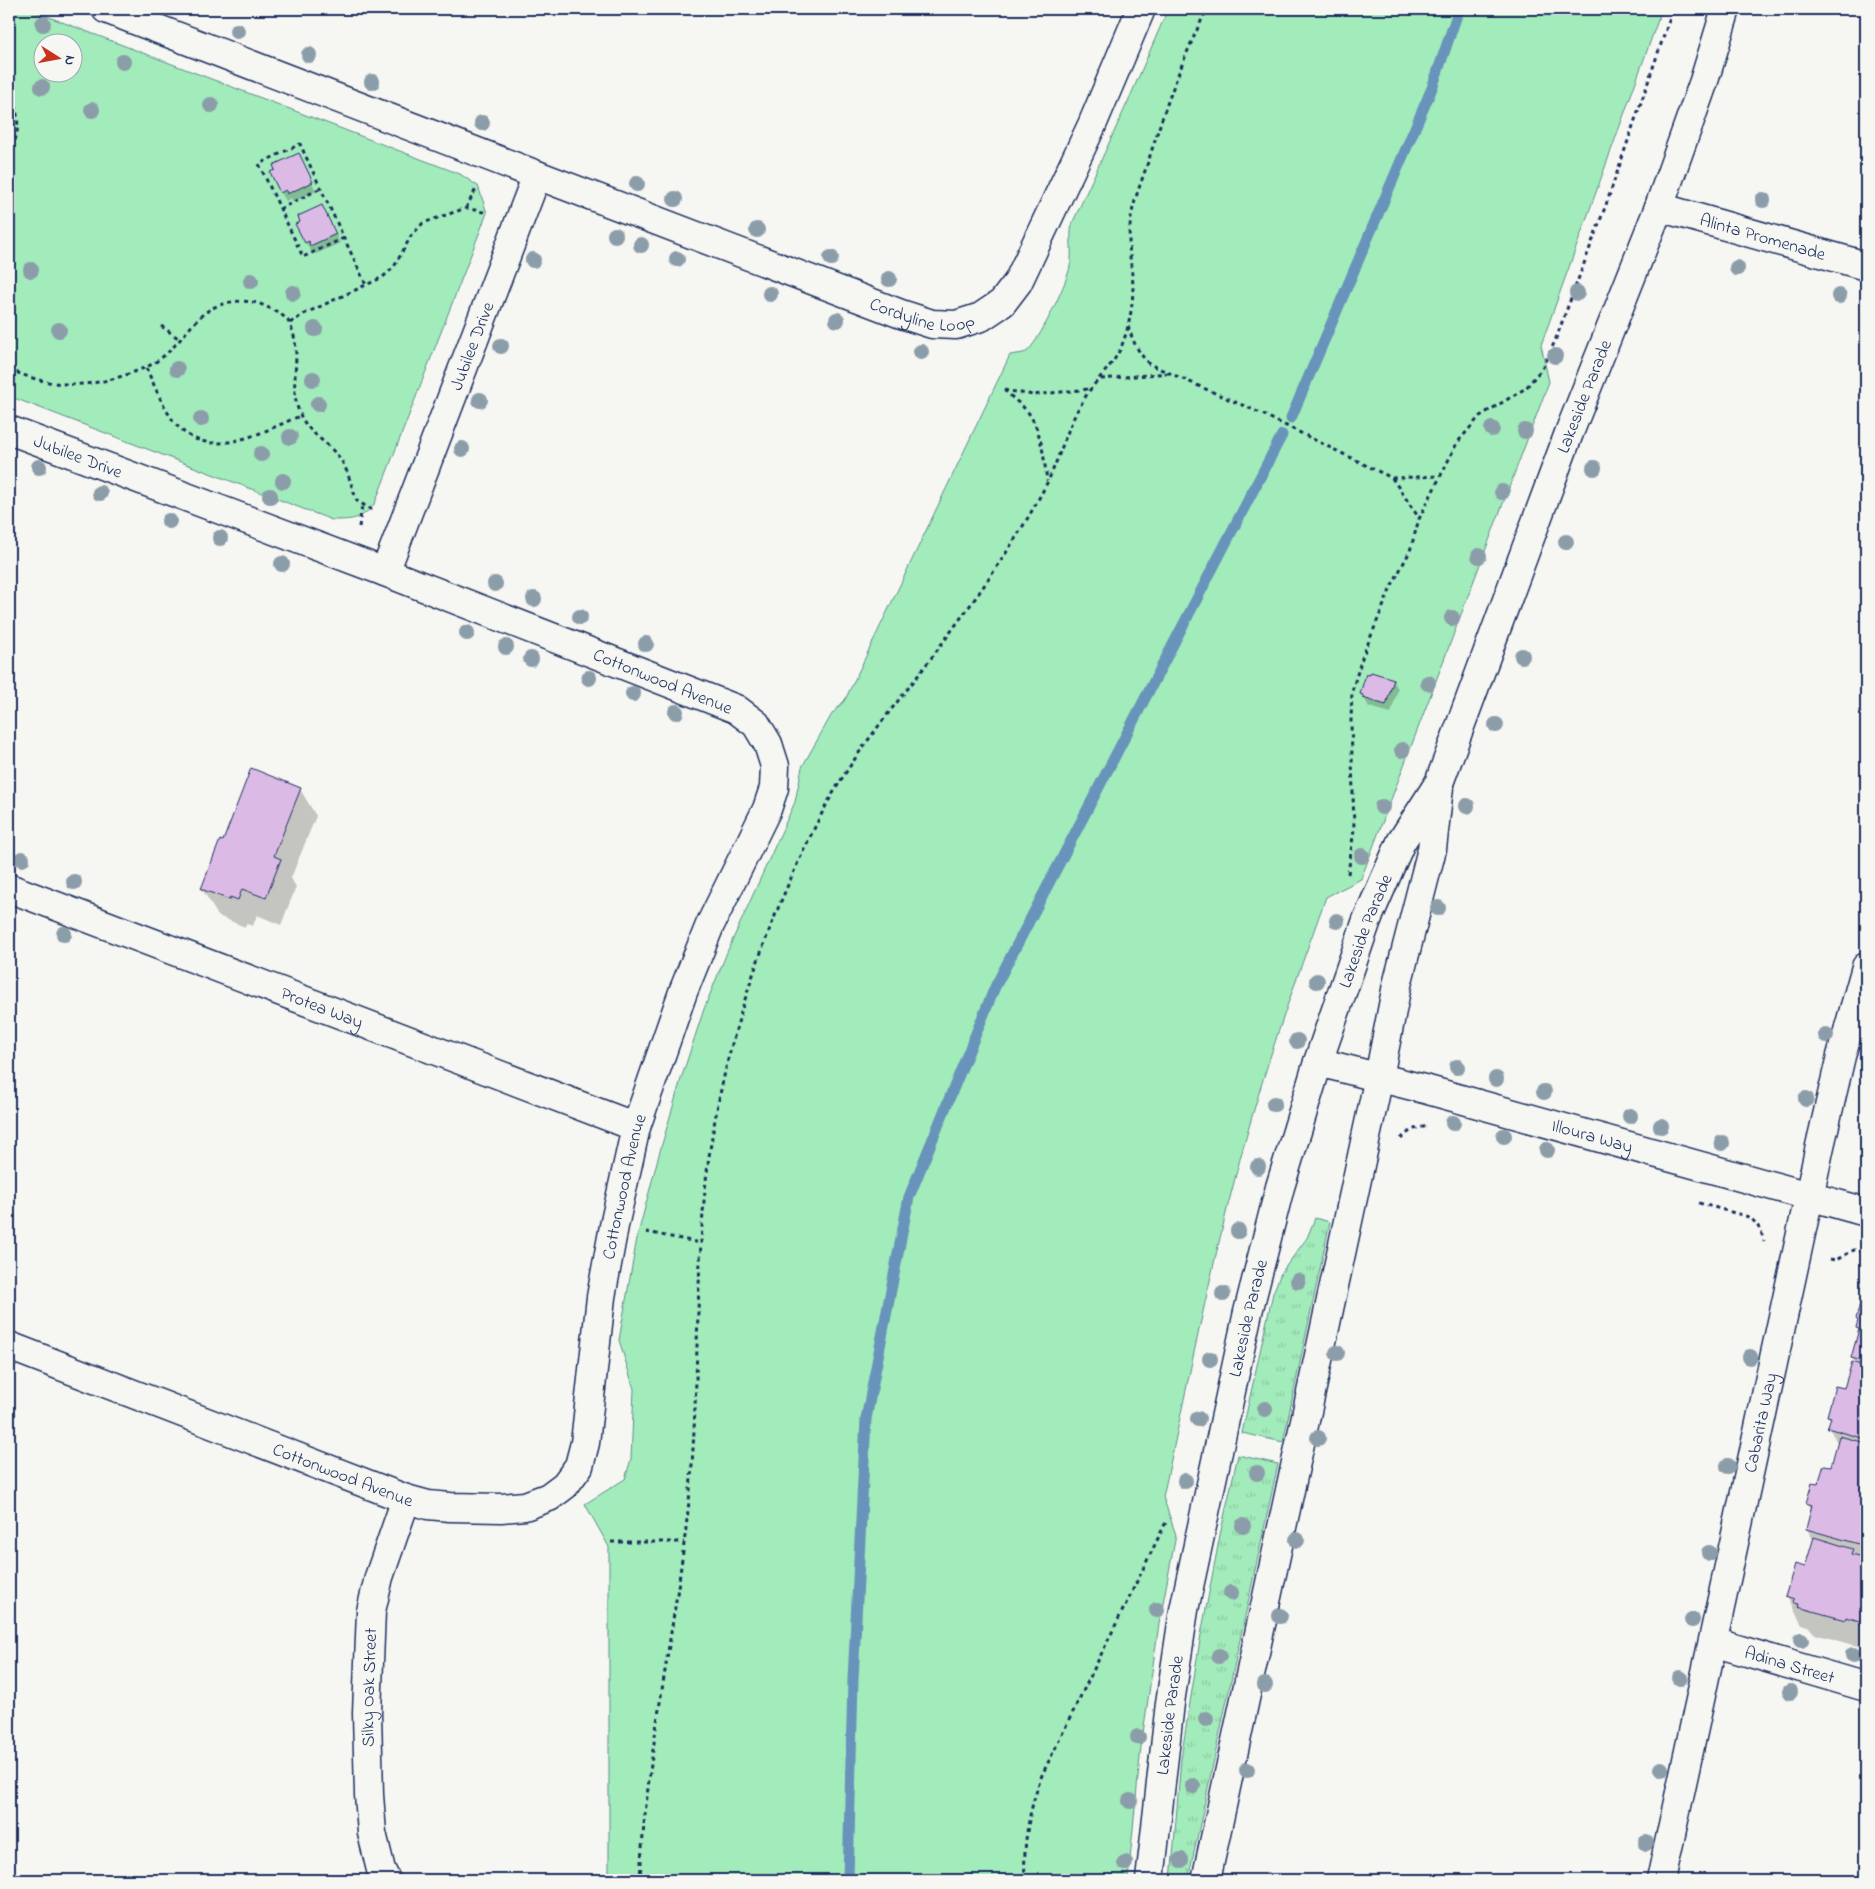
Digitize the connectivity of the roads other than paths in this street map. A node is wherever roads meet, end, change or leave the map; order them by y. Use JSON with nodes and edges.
{"nodes":[{"id":1,"x":106,"y":9,"type":"edge"},
{"id":2,"x":1141,"y":9,"type":"edge"},
{"id":3,"x":1726,"y":9,"type":"edge"},
{"id":4,"x":537,"y":175,"type":"junction"},
{"id":5,"x":1658,"y":207,"type":"junction"},
{"id":6,"x":1866,"y":266,"type":"edge"},
{"id":7,"x":9,"y":430,"type":"edge"},
{"id":8,"x":385,"y":572,"type":"junction"},
{"id":9,"x":1439,"y":783,"type":"junction"},
{"id":10,"x":9,"y":888,"type":"edge"},
{"id":11,"x":1866,"y":967,"type":"edge"},
{"id":12,"x":1318,"y":1062,"type":"junction"},
{"id":13,"x":1379,"y":1077,"type":"junction"},
{"id":14,"x":636,"y":1127,"type":"junction"},
{"id":15,"x":1810,"y":1195,"type":"junction"},
{"id":16,"x":1866,"y":1212,"type":"edge"},
{"id":17,"x":9,"y":1346,"type":"edge"},
{"id":18,"x":406,"y":1499,"type":"junction"},
{"id":19,"x":1713,"y":1642,"type":"junction"},
{"id":20,"x":1866,"y":1687,"type":"edge"},
{"id":21,"x":386,"y":1880,"type":"edge"},
{"id":22,"x":1150,"y":1880,"type":"edge"},
{"id":23,"x":1206,"y":1880,"type":"edge"},
{"id":24,"x":1661,"y":1880,"type":"edge"}],
"edges":[{"from":1,"to":4,"type":"street"},
{"from":2,"to":4,"type":"street","name":"Cordyline Loop"},
{"from":3,"to":5,"type":"street","name":"Lakeside Parade"},
{"from":4,"to":8,"type":"street","name":"Jubilee Drive"},
{"from":5,"to":6,"type":"street","name":"Alinta Promenade"},
{"from":5,"to":9,"type":"street","name":"Lakeside Parade"},
{"from":7,"to":8,"type":"street","name":"Jubilee Drive"},
{"from":8,"to":14,"type":"street","name":"Cottonwood Avenue"},
{"from":9,"to":12,"type":"street","name":"Lakeside Parade"},
{"from":9,"to":13,"type":"street","name":"Lakeside Parade"},
{"from":10,"to":14,"type":"street","name":"Protea Way"},
{"from":11,"to":15,"type":"street","name":"Cabarita Way"},
{"from":12,"to":13,"type":"street","name":"Illoura Way"},
{"from":12,"to":22,"type":"street","name":"Lakeside Parade"},
{"from":13,"to":15,"type":"street","name":"Illoura Way"},
{"from":13,"to":23,"type":"street","name":"Lakeside Parade"},
{"from":14,"to":18,"type":"street","name":"Cottonwood Avenue"},
{"from":15,"to":16,"type":"street","name":"Illoura Way"},
{"from":15,"to":19,"type":"street","name":"Cabarita Way"},
{"from":17,"to":18,"type":"street","name":"Cottonwood Avenue"},
{"from":18,"to":21,"type":"street","name":"Silky Oak Street"},
{"from":19,"to":20,"type":"street","name":"Adina Street"},
{"from":19,"to":24,"type":"street","name":"Cabarita Way"}]}
